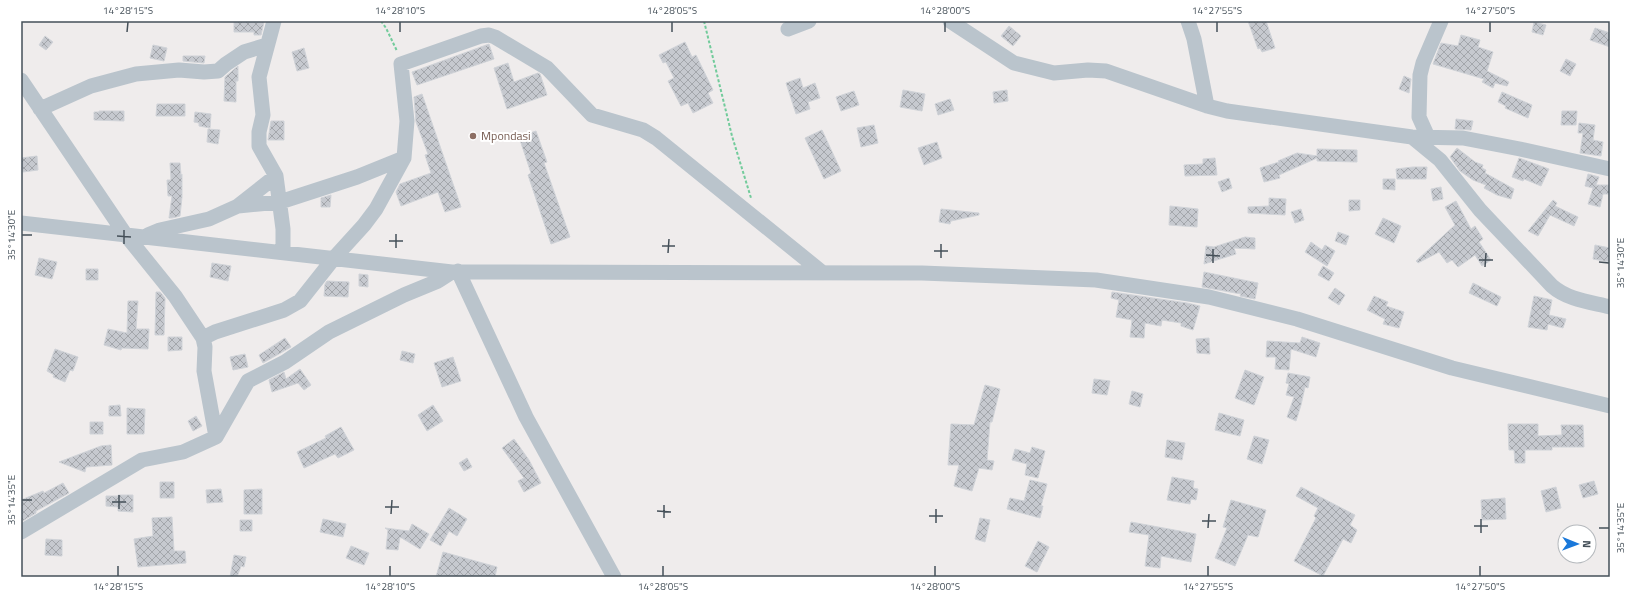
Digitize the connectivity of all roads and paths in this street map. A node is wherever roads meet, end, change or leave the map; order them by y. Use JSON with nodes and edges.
{"nodes":[{"id":1,"x":274,"y":21,"type":"edge"},
{"id":2,"x":381,"y":21,"type":"edge"},
{"id":3,"x":704,"y":21,"type":"edge"},
{"id":4,"x":809,"y":21,"type":"edge"},
{"id":5,"x":950,"y":21,"type":"edge"},
{"id":6,"x":1188,"y":21,"type":"edge"},
{"id":7,"x":1441,"y":21,"type":"edge"},
{"id":8,"x":788,"y":29,"type":"dead end"},
{"id":9,"x":267,"y":45,"type":"junction"},
{"id":10,"x":401,"y":64,"type":"junction"},
{"id":11,"x":21,"y":80,"type":"edge"},
{"id":12,"x":1207,"y":106,"type":"junction"},
{"id":13,"x":40,"y":109,"type":"junction"},
{"id":14,"x":1412,"y":137,"type":"junction"},
{"id":15,"x":1428,"y":137,"type":"junction"},
{"id":16,"x":404,"y":158,"type":"junction"},
{"id":17,"x":1610,"y":169,"type":"edge"},
{"id":18,"x":276,"y":176,"type":"junction"},
{"id":19,"x":280,"y":202,"type":"junction"},
{"id":20,"x":238,"y":206,"type":"junction"},
{"id":21,"x":758,"y":220,"type":"junction"},
{"id":22,"x":21,"y":223,"type":"edge"},
{"id":23,"x":126,"y":234,"type":"junction"},
{"id":24,"x":145,"y":236,"type":"junction"},
{"id":25,"x":283,"y":252,"type":"junction"},
{"id":26,"x":334,"y":258,"type":"junction"},
{"id":27,"x":455,"y":271,"type":"junction"},
{"id":28,"x":823,"y":273,"type":"junction"},
{"id":29,"x":1610,"y":307,"type":"edge"},
{"id":30,"x":204,"y":338,"type":"junction"},
{"id":31,"x":1610,"y":406,"type":"edge"},
{"id":32,"x":216,"y":437,"type":"junction"},
{"id":33,"x":21,"y":532,"type":"edge"},
{"id":34,"x":614,"y":577,"type":"edge"}],
"edges":[{"from":1,"to":9,"type":"street"},
{"from":2,"to":10,"type":"path"},
{"from":3,"to":21,"type":"path"},
{"from":4,"to":8,"type":"street"},
{"from":5,"to":12,"type":"street"},
{"from":6,"to":12,"type":"street"},
{"from":7,"to":15,"type":"street"},
{"from":9,"to":13,"type":"street"},
{"from":9,"to":18,"type":"street"},
{"from":10,"to":16,"type":"street"},
{"from":10,"to":21,"type":"street"},
{"from":11,"to":13,"type":"street"},
{"from":12,"to":14,"type":"street"},
{"from":13,"to":23,"type":"street"},
{"from":14,"to":15,"type":"street"},
{"from":14,"to":29,"type":"street"},
{"from":15,"to":17,"type":"street"},
{"from":16,"to":19,"type":"street"},
{"from":16,"to":26,"type":"street"},
{"from":18,"to":19,"type":"street"},
{"from":18,"to":20,"type":"street"},
{"from":19,"to":20,"type":"street"},
{"from":19,"to":25,"type":"street"},
{"from":20,"to":24,"type":"street"},
{"from":21,"to":28,"type":"street"},
{"from":22,"to":23,"type":"street"},
{"from":23,"to":24,"type":"street"},
{"from":23,"to":30,"type":"street"},
{"from":24,"to":25,"type":"street"},
{"from":25,"to":26,"type":"street"},
{"from":26,"to":27,"type":"street"},
{"from":26,"to":30,"type":"street"},
{"from":27,"to":28,"type":"street"},
{"from":27,"to":32,"type":"street"},
{"from":27,"to":34,"type":"street"},
{"from":28,"to":31,"type":"street"},
{"from":30,"to":32,"type":"street"},
{"from":32,"to":33,"type":"street"}]}
